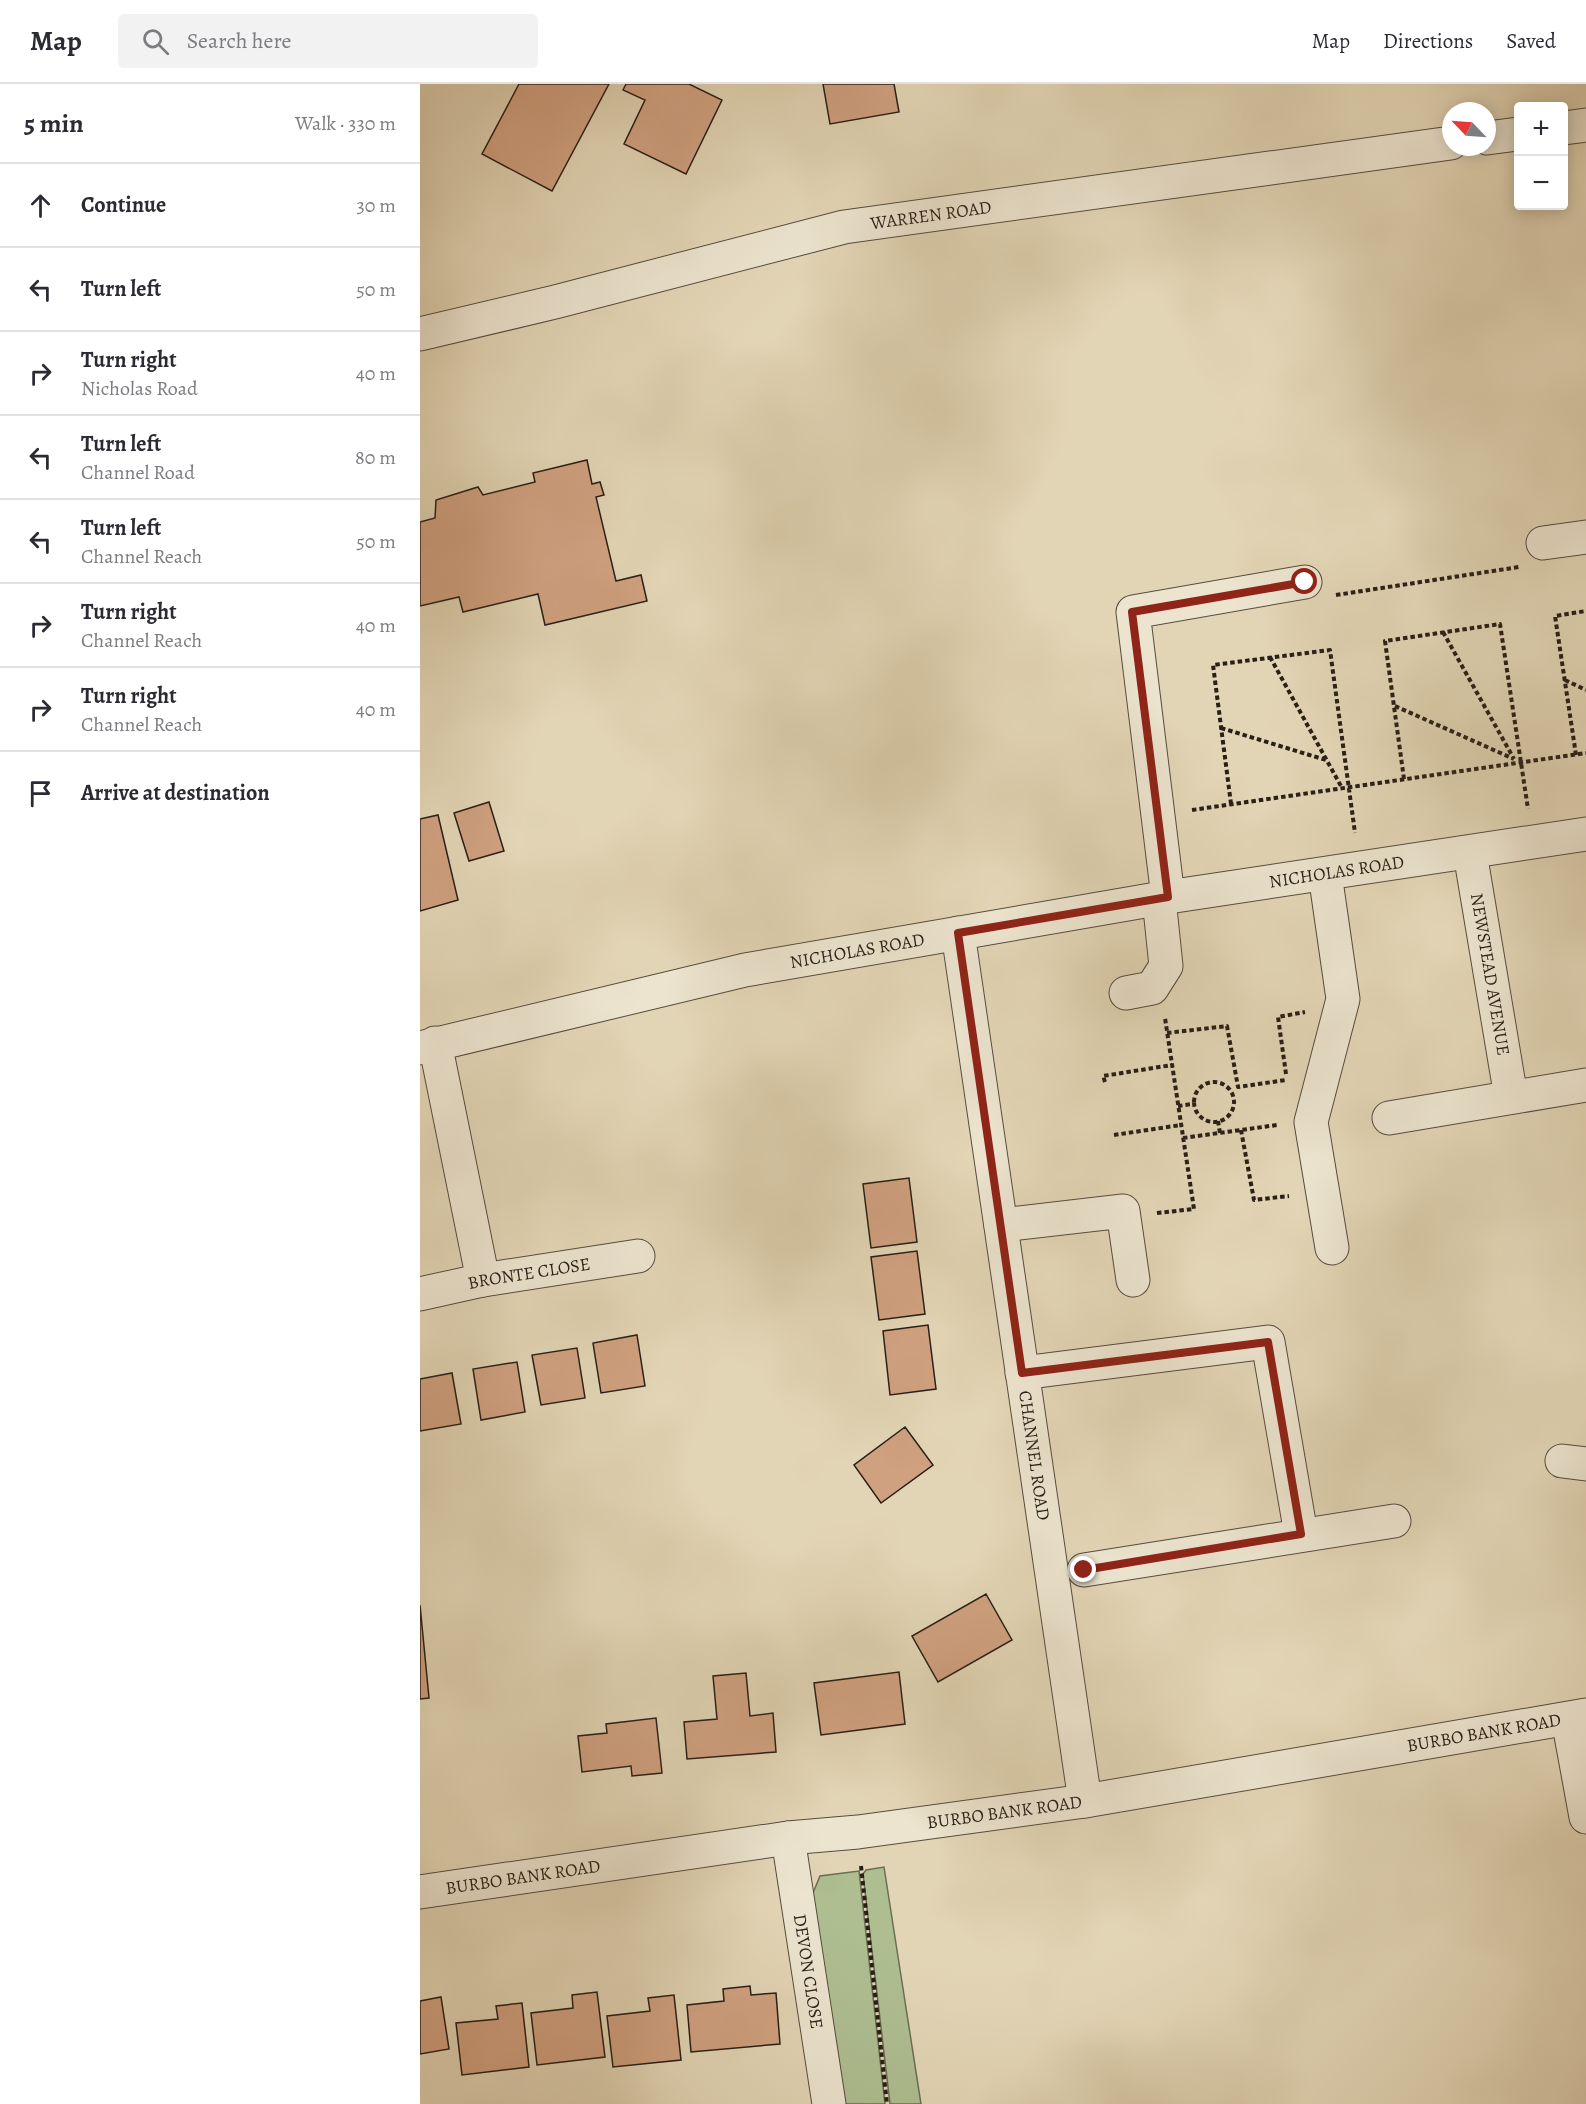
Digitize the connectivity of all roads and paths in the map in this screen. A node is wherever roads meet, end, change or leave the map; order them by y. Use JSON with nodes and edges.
{"nodes":[{"id":1,"x":1586,"y":125,"type":"edge"},
{"id":2,"x":1568,"y":127,"type":"edge"},
{"id":3,"x":1514,"y":135,"type":"edge"},
{"id":4,"x":1496,"y":137,"type":"edge"},
{"id":5,"x":1442,"y":144,"type":"edge"},
{"id":6,"x":420,"y":334,"type":"edge"},
{"id":7,"x":1586,"y":537,"type":"edge"},
{"id":8,"x":1543,"y":543,"type":"joint"},
{"id":9,"x":1305,"y":582,"type":"joint"},
{"id":10,"x":1586,"y":611,"type":"edge"},
{"id":11,"x":1443,"y":632,"type":"junction"},
{"id":12,"x":1270,"y":657,"type":"junction"},
{"id":13,"x":1565,"y":680,"type":"junction"},
{"id":14,"x":1586,"y":690,"type":"edge"},
{"id":15,"x":1394,"y":706,"type":"junction"},
{"id":16,"x":1221,"y":728,"type":"junction"},
{"id":17,"x":1586,"y":753,"type":"edge"},
{"id":18,"x":1576,"y":755,"type":"junction"},
{"id":19,"x":1514,"y":759,"type":"junction"},
{"id":20,"x":1327,"y":760,"type":"junction"},
{"id":21,"x":1521,"y":763,"type":"junction"},
{"id":22,"x":1404,"y":779,"type":"junction"},
{"id":23,"x":1348,"y":787,"type":"junction"},
{"id":24,"x":1342,"y":788,"type":"junction"},
{"id":25,"x":1231,"y":804,"type":"junction"},
{"id":26,"x":1157,"y":815,"type":"junction"},
{"id":27,"x":1586,"y":834,"type":"edge"},
{"id":28,"x":1534,"y":842,"type":"junction"},
{"id":29,"x":1470,"y":853,"type":"junction"},
{"id":30,"x":1361,"y":869,"type":"junction"},
{"id":31,"x":1324,"y":874,"type":"junction"},
{"id":32,"x":1163,"y":898,"type":"junction"},
{"id":33,"x":958,"y":933,"type":"junction"},
{"id":34,"x":1159,"y":978,"type":"junction"},
{"id":35,"x":1126,"y":993,"type":"dead end"},
{"id":36,"x":1340,"y":1007,"type":"junction"},
{"id":37,"x":1167,"y":1033,"type":"junction"},
{"id":38,"x":428,"y":1046,"type":"edge"},
{"id":39,"x":1172,"y":1065,"type":"junction"},
{"id":40,"x":1105,"y":1082,"type":"dead end"},
{"id":41,"x":1237,"y":1084,"type":"junction"},
{"id":42,"x":1586,"y":1085,"type":"edge"},
{"id":43,"x":1230,"y":1090,"type":"junction"},
{"id":44,"x":1511,"y":1097,"type":"junction"},
{"id":45,"x":1192,"y":1104,"type":"junction"},
{"id":46,"x":1178,"y":1106,"type":"junction"},
{"id":47,"x":1389,"y":1118,"type":"dead end"},
{"id":48,"x":1312,"y":1120,"type":"junction"},
{"id":49,"x":1218,"y":1121,"type":"junction"},
{"id":50,"x":1181,"y":1125,"type":"junction"},
{"id":51,"x":1241,"y":1130,"type":"junction"},
{"id":52,"x":1220,"y":1133,"type":"junction"},
{"id":53,"x":1114,"y":1135,"type":"dead end"},
{"id":54,"x":1183,"y":1138,"type":"junction"},
{"id":55,"x":1322,"y":1191,"type":"junction"},
{"id":56,"x":1124,"y":1217,"type":"junction"},
{"id":57,"x":1001,"y":1225,"type":"junction"},
{"id":58,"x":1332,"y":1248,"type":"dead end"},
{"id":59,"x":638,"y":1256,"type":"dead end"},
{"id":60,"x":483,"y":1280,"type":"junction"},
{"id":61,"x":1133,"y":1280,"type":"dead end"},
{"id":62,"x":420,"y":1294,"type":"edge"},
{"id":63,"x":1022,"y":1373,"type":"junction"},
{"id":64,"x":1394,"y":1521,"type":"dead end"},
{"id":65,"x":1301,"y":1534,"type":"junction"},
{"id":66,"x":1084,"y":1570,"type":"dead end"},
{"id":67,"x":1577,"y":1717,"type":"edge"},
{"id":68,"x":1085,"y":1801,"type":"junction"},
{"id":69,"x":1586,"y":1817,"type":"edge"},
{"id":70,"x":858,"y":1833,"type":"junction"},
{"id":71,"x":788,"y":1838,"type":"junction"},
{"id":72,"x":420,"y":1892,"type":"edge"},
{"id":73,"x":829,"y":2104,"type":"edge"},
{"id":74,"x":887,"y":2104,"type":"edge"}],
"edges":[{"from":1,"to":2,"type":"street"},
{"from":3,"to":4,"type":"street"},
{"from":5,"to":6,"type":"street","name":"WARREN ROAD"},
{"from":7,"to":8,"type":"street"},
{"from":8,"to":9,"type":"path"},
{"from":9,"to":26,"type":"street"},
{"from":10,"to":13,"type":"path"},
{"from":11,"to":15,"type":"path"},
{"from":11,"to":19,"type":"path"},
{"from":11,"to":21,"type":"path"},
{"from":12,"to":16,"type":"path"},
{"from":12,"to":20,"type":"path"},
{"from":12,"to":23,"type":"path"},
{"from":13,"to":14,"type":"path"},
{"from":13,"to":18,"type":"path"},
{"from":15,"to":19,"type":"path"},
{"from":15,"to":22,"type":"path"},
{"from":16,"to":20,"type":"path"},
{"from":16,"to":25,"type":"path"},
{"from":17,"to":18,"type":"path"},
{"from":18,"to":21,"type":"path"},
{"from":19,"to":21,"type":"path"},
{"from":20,"to":24,"type":"path"},
{"from":21,"to":22,"type":"path"},
{"from":21,"to":28,"type":"path"},
{"from":22,"to":23,"type":"path"},
{"from":23,"to":24,"type":"path"},
{"from":23,"to":30,"type":"path"},
{"from":24,"to":25,"type":"path"},
{"from":25,"to":26,"type":"path"},
{"from":26,"to":32,"type":"street"},
{"from":27,"to":28,"type":"street","name":"NICHOLAS ROAD"},
{"from":28,"to":29,"type":"street","name":"NICHOLAS ROAD"},
{"from":29,"to":30,"type":"street","name":"NICHOLAS ROAD"},
{"from":29,"to":44,"type":"street","name":"NEWSTEAD AVENUE"},
{"from":30,"to":31,"type":"street","name":"NICHOLAS ROAD"},
{"from":31,"to":32,"type":"street","name":"NICHOLAS ROAD"},
{"from":31,"to":36,"type":"street"},
{"from":32,"to":33,"type":"street","name":"NICHOLAS ROAD"},
{"from":32,"to":34,"type":"street"},
{"from":33,"to":38,"type":"street","name":"NICHOLAS ROAD"},
{"from":33,"to":57,"type":"street","name":"CHANNEL ROAD"},
{"from":34,"to":35,"type":"street"},
{"from":34,"to":37,"type":"path"},
{"from":36,"to":41,"type":"path"},
{"from":36,"to":48,"type":"street"},
{"from":37,"to":39,"type":"path"},
{"from":37,"to":41,"type":"path"},
{"from":38,"to":60,"type":"street"},
{"from":39,"to":40,"type":"path"},
{"from":39,"to":46,"type":"path"},
{"from":41,"to":43,"type":"path"},
{"from":42,"to":44,"type":"street"},
{"from":43,"to":45,"type":"path"},
{"from":43,"to":49,"type":"path"},
{"from":44,"to":47,"type":"street"},
{"from":45,"to":46,"type":"path"},
{"from":45,"to":49,"type":"path"},
{"from":46,"to":50,"type":"path"},
{"from":48,"to":51,"type":"path"},
{"from":48,"to":55,"type":"street"},
{"from":49,"to":52,"type":"path"},
{"from":50,"to":53,"type":"path"},
{"from":50,"to":54,"type":"path"},
{"from":51,"to":52,"type":"path"},
{"from":51,"to":55,"type":"path"},
{"from":52,"to":54,"type":"path"},
{"from":54,"to":56,"type":"path"},
{"from":55,"to":58,"type":"street"},
{"from":56,"to":57,"type":"street"},
{"from":56,"to":61,"type":"street"},
{"from":57,"to":63,"type":"street","name":"CHANNEL ROAD"},
{"from":59,"to":60,"type":"street","name":"BRONTE CLOSE"},
{"from":60,"to":62,"type":"street","name":"BRONTE CLOSE"},
{"from":63,"to":65,"type":"street"},
{"from":63,"to":68,"type":"street","name":"CHANNEL ROAD"},
{"from":64,"to":65,"type":"street"},
{"from":65,"to":66,"type":"street"},
{"from":67,"to":68,"type":"street","name":"BURBO BANK ROAD"},
{"from":67,"to":69,"type":"street"},
{"from":68,"to":70,"type":"street","name":"BURBO BANK ROAD"},
{"from":70,"to":71,"type":"street","name":"BURBO BANK ROAD"},
{"from":70,"to":74,"type":"path"},
{"from":71,"to":72,"type":"street","name":"BURBO BANK ROAD"},
{"from":71,"to":73,"type":"street","name":"DEVON CLOSE"}]}
